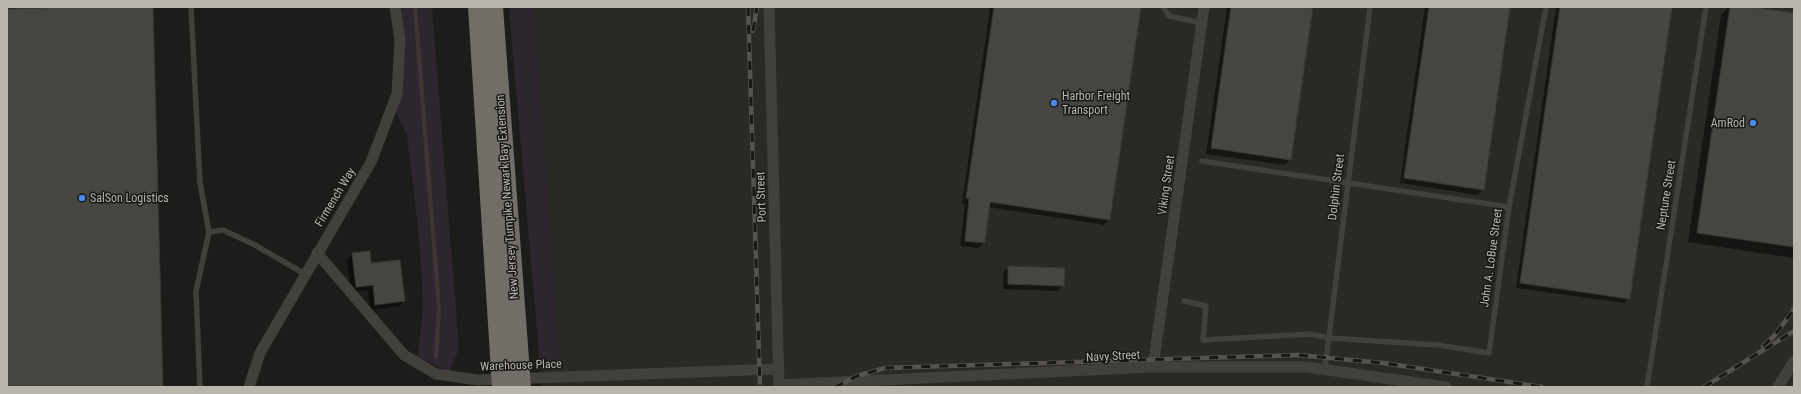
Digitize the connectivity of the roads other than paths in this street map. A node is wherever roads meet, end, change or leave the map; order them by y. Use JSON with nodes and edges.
{"nodes":[{"id":1,"x":191,"y":7,"type":"edge"},
{"id":2,"x":395,"y":7,"type":"edge"},
{"id":3,"x":478,"y":7,"type":"edge"},
{"id":4,"x":493,"y":7,"type":"edge"},
{"id":5,"x":769,"y":7,"type":"edge"},
{"id":6,"x":1163,"y":7,"type":"edge"},
{"id":7,"x":1204,"y":7,"type":"edge"},
{"id":8,"x":1370,"y":7,"type":"edge"},
{"id":9,"x":1546,"y":7,"type":"edge"},
{"id":10,"x":1706,"y":7,"type":"edge"},
{"id":11,"x":1202,"y":23,"type":"junction"},
{"id":12,"x":1202,"y":161,"type":"dead end"},
{"id":13,"x":1348,"y":183,"type":"junction"},
{"id":14,"x":1509,"y":207,"type":"junction"},
{"id":15,"x":208,"y":232,"type":"junction"},
{"id":16,"x":317,"y":253,"type":"junction"},
{"id":17,"x":305,"y":274,"type":"junction"},
{"id":18,"x":1184,"y":300,"type":"dead end"},
{"id":19,"x":1329,"y":338,"type":"junction"},
{"id":20,"x":1794,"y":361,"type":"edge"},
{"id":21,"x":1153,"y":367,"type":"junction"},
{"id":22,"x":779,"y":369,"type":"junction"},
{"id":23,"x":1325,"y":369,"type":"junction"},
{"id":24,"x":779,"y":386,"type":"edge"},
{"id":25,"x":200,"y":387,"type":"edge"},
{"id":26,"x":249,"y":387,"type":"edge"},
{"id":27,"x":502,"y":387,"type":"edge"},
{"id":28,"x":521,"y":387,"type":"edge"},
{"id":29,"x":1446,"y":387,"type":"edge"},
{"id":30,"x":1647,"y":387,"type":"edge"},
{"id":31,"x":1778,"y":387,"type":"edge"}],
"edges":[{"from":1,"to":15,"type":"lane"},
{"from":2,"to":16,"type":"street","name":"Firmench Way"},
{"from":3,"to":27,"type":"highway","name":"New Jersey Turnpike Newark Bay Extension","bridge":true},
{"from":4,"to":28,"type":"highway","name":"New Jersey Turnpike Newark Bay Extension","bridge":true},
{"from":5,"to":22,"type":"street","name":"Port Street"},
{"from":6,"to":11,"type":"lane"},
{"from":7,"to":11,"type":"street","name":"Viking Street"},
{"from":8,"to":13,"type":"lane","name":"Dolphin Street"},
{"from":9,"to":14,"type":"lane","name":"John A. LoBue Street"},
{"from":10,"to":30,"type":"lane","name":"Neptune Street"},
{"from":11,"to":21,"type":"street","name":"Viking Street"},
{"from":12,"to":13,"type":"lane"},
{"from":13,"to":14,"type":"lane"},
{"from":13,"to":19,"type":"lane","name":"Dolphin Street"},
{"from":14,"to":19,"type":"lane","name":"John A. LoBue Street"},
{"from":15,"to":17,"type":"lane"},
{"from":15,"to":25,"type":"lane"},
{"from":16,"to":17,"type":"street","name":"Firmench Way"},
{"from":16,"to":22,"type":"street","name":"Warehouse Place"},
{"from":17,"to":26,"type":"street","name":"Firmench Way"},
{"from":18,"to":19,"type":"lane"},
{"from":19,"to":23,"type":"lane","name":"Dolphin Street"},
{"from":20,"to":31,"type":"street"},
{"from":21,"to":23,"type":"street","name":"Navy Street"},
{"from":21,"to":24,"type":"street","name":"Navy Street"},
{"from":22,"to":24,"type":"street","name":"Port Street"},
{"from":23,"to":29,"type":"street","name":"Navy Street"}]}
